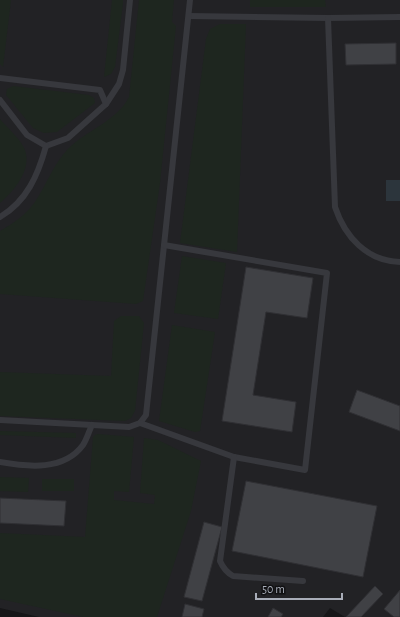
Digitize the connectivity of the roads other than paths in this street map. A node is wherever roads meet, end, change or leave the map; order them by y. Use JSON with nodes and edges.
{"nodes":[{"id":1,"x":130,"y":0,"type":"edge"},
{"id":2,"x":190,"y":0,"type":"edge"},
{"id":3,"x":189,"y":16,"type":"junction"},
{"id":4,"x":400,"y":17,"type":"edge"},
{"id":5,"x":328,"y":18,"type":"junction"},
{"id":6,"x":0,"y":78,"type":"edge"},
{"id":7,"x":0,"y":100,"type":"edge"},
{"id":8,"x":106,"y":104,"type":"junction"},
{"id":9,"x":46,"y":146,"type":"junction"},
{"id":10,"x":0,"y":217,"type":"edge"},
{"id":11,"x":164,"y":245,"type":"junction"},
{"id":12,"x":400,"y":262,"type":"edge"},
{"id":13,"x":0,"y":420,"type":"edge"},
{"id":14,"x":140,"y":423,"type":"junction"},
{"id":15,"x":92,"y":425,"type":"junction"},
{"id":16,"x":234,"y":457,"type":"junction"},
{"id":17,"x":0,"y":462,"type":"edge"},
{"id":18,"x":303,"y":581,"type":"dead end"}],
"edges":[{"from":1,"to":8,"type":"lane"},
{"from":2,"to":3,"type":"lane"},
{"from":3,"to":5,"type":"lane"},
{"from":3,"to":11,"type":"lane"},
{"from":4,"to":5,"type":"lane"},
{"from":5,"to":12,"type":"lane"},
{"from":6,"to":8,"type":"lane"},
{"from":7,"to":9,"type":"lane"},
{"from":8,"to":9,"type":"lane"},
{"from":9,"to":10,"type":"lane"},
{"from":11,"to":14,"type":"lane"},
{"from":11,"to":16,"type":"lane"},
{"from":13,"to":15,"type":"lane"},
{"from":14,"to":15,"type":"lane"},
{"from":14,"to":16,"type":"lane"},
{"from":15,"to":17,"type":"lane"},
{"from":16,"to":18,"type":"lane"}]}
